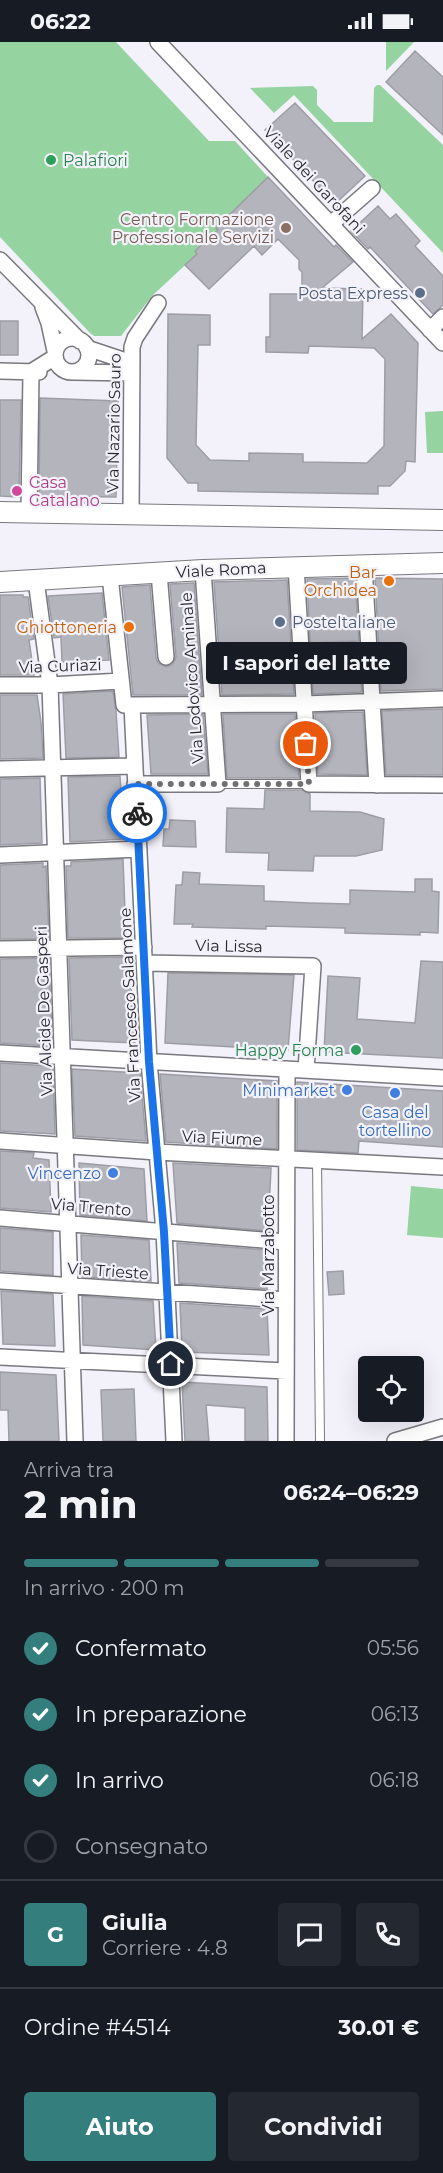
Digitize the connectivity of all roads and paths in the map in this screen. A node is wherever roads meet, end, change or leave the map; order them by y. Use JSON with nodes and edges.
{"nodes":[{"id":1,"x":158,"y":42,"type":"edge"},
{"id":2,"x":372,"y":188,"type":"dead end"},
{"id":3,"x":332,"y":224,"type":"junction"},
{"id":4,"x":0,"y":260,"type":"edge"},
{"id":5,"x":158,"y":303,"type":"dead end"},
{"id":6,"x":42,"y":304,"type":"junction"},
{"id":7,"x":443,"y":317,"type":"edge"},
{"id":8,"x":430,"y":330,"type":"junction"},
{"id":9,"x":443,"y":343,"type":"edge"},
{"id":10,"x":83,"y":344,"type":"junction"},
{"id":11,"x":55,"y":354,"type":"junction"},
{"id":12,"x":132,"y":368,"type":"junction"},
{"id":13,"x":0,"y":371,"type":"edge"},
{"id":14,"x":31,"y":372,"type":"junction"},
{"id":15,"x":71,"y":372,"type":"junction"},
{"id":16,"x":0,"y":512,"type":"edge"},
{"id":17,"x":29,"y":513,"type":"junction"},
{"id":18,"x":131,"y":515,"type":"junction"},
{"id":19,"x":443,"y":520,"type":"edge"},
{"id":20,"x":443,"y":563,"type":"edge"},
{"id":21,"x":364,"y":565,"type":"junction"},
{"id":22,"x":296,"y":566,"type":"junction"},
{"id":23,"x":203,"y":570,"type":"junction"},
{"id":24,"x":159,"y":573,"type":"junction"},
{"id":25,"x":110,"y":576,"type":"junction"},
{"id":26,"x":36,"y":580,"type":"junction"},
{"id":27,"x":0,"y":582,"type":"edge"},
{"id":28,"x":369,"y":647,"type":"junction"},
{"id":29,"x":300,"y":649,"type":"junction"},
{"id":30,"x":166,"y":657,"type":"dead end"},
{"id":31,"x":121,"y":681,"type":"junction"},
{"id":32,"x":0,"y":685,"type":"edge"},
{"id":33,"x":50,"y":686,"type":"junction"},
{"id":34,"x":443,"y":699,"type":"edge"},
{"id":35,"x":372,"y":701,"type":"junction"},
{"id":36,"x":304,"y":704,"type":"junction"},
{"id":37,"x":132,"y":705,"type":"junction"},
{"id":38,"x":213,"y":705,"type":"junction"},
{"id":39,"x":134,"y":766,"type":"junction"},
{"id":40,"x":54,"y":768,"type":"junction"},
{"id":41,"x":0,"y":769,"type":"edge"},
{"id":42,"x":135,"y":784,"type":"junction"},
{"id":43,"x":218,"y":784,"type":"junction"},
{"id":44,"x":309,"y":784,"type":"junction"},
{"id":45,"x":376,"y":785,"type":"junction"},
{"id":46,"x":443,"y":785,"type":"edge"},
{"id":47,"x":139,"y":849,"type":"junction"},
{"id":48,"x":56,"y":853,"type":"junction"},
{"id":49,"x":0,"y":855,"type":"edge"},
{"id":50,"x":60,"y":948,"type":"junction"},
{"id":51,"x":0,"y":949,"type":"edge"},
{"id":52,"x":144,"y":955,"type":"junction"},
{"id":53,"x":0,"y":1053,"type":"edge"},
{"id":54,"x":64,"y":1057,"type":"junction"},
{"id":55,"x":149,"y":1062,"type":"junction"},
{"id":56,"x":286,"y":1069,"type":"junction"},
{"id":57,"x":306,"y":1070,"type":"junction"},
{"id":58,"x":443,"y":1078,"type":"edge"},
{"id":59,"x":0,"y":1141,"type":"edge"},
{"id":60,"x":66,"y":1146,"type":"junction"},
{"id":61,"x":157,"y":1152,"type":"junction"},
{"id":62,"x":286,"y":1159,"type":"junction"},
{"id":63,"x":317,"y":1160,"type":"junction"},
{"id":64,"x":443,"y":1167,"type":"edge"},
{"id":65,"x":0,"y":1218,"type":"edge"},
{"id":66,"x":67,"y":1223,"type":"junction"},
{"id":67,"x":164,"y":1232,"type":"junction"},
{"id":68,"x":286,"y":1242,"type":"junction"},
{"id":69,"x":0,"y":1281,"type":"edge"},
{"id":70,"x":70,"y":1286,"type":"junction"},
{"id":71,"x":167,"y":1292,"type":"junction"},
{"id":72,"x":286,"y":1300,"type":"junction"},
{"id":73,"x":0,"y":1357,"type":"edge"},
{"id":74,"x":72,"y":1360,"type":"junction"},
{"id":75,"x":171,"y":1364,"type":"junction"},
{"id":76,"x":286,"y":1371,"type":"junction"},
{"id":77,"x":443,"y":1427,"type":"edge"},
{"id":78,"x":75,"y":1441,"type":"edge"},
{"id":79,"x":174,"y":1441,"type":"edge"},
{"id":80,"x":286,"y":1441,"type":"edge"},
{"id":81,"x":320,"y":1441,"type":"edge"},
{"id":82,"x":395,"y":1441,"type":"edge"}],
"edges":[{"from":1,"to":3,"type":"street","name":"Viale dei Garofani"},
{"from":2,"to":3,"type":"street"},
{"from":3,"to":8,"type":"street","name":"Viale dei Garofani"},
{"from":4,"to":6,"type":"street"},
{"from":5,"to":12,"type":"street","name":"Via Nazario Sauro"},
{"from":6,"to":10,"type":"street"},
{"from":6,"to":11,"type":"street"},
{"from":7,"to":8,"type":"street"},
{"from":8,"to":9,"type":"street","name":"Viale dei Garofani"},
{"from":10,"to":11,"type":"street"},
{"from":10,"to":12,"type":"street"},
{"from":10,"to":15,"type":"street"},
{"from":11,"to":14,"type":"street"},
{"from":11,"to":15,"type":"street"},
{"from":12,"to":15,"type":"street"},
{"from":12,"to":18,"type":"street","name":"Via Nazario Sauro"},
{"from":13,"to":14,"type":"street"},
{"from":14,"to":15,"type":"street"},
{"from":14,"to":17,"type":"street"},
{"from":16,"to":17,"type":"street"},
{"from":17,"to":18,"type":"street"},
{"from":18,"to":19,"type":"street"},
{"from":20,"to":21,"type":"street","name":"Viale Roma"},
{"from":21,"to":22,"type":"street","name":"Viale Roma"},
{"from":21,"to":28,"type":"street"},
{"from":22,"to":23,"type":"street","name":"Viale Roma"},
{"from":22,"to":29,"type":"street"},
{"from":23,"to":24,"type":"street","name":"Viale Roma"},
{"from":23,"to":38,"type":"street","name":"Via Lodovico Aminale"},
{"from":24,"to":25,"type":"street","name":"Viale Roma"},
{"from":24,"to":30,"type":"street"},
{"from":25,"to":26,"type":"street","name":"Viale Roma"},
{"from":25,"to":31,"type":"street","name":"Via Francesco Salamone"},
{"from":26,"to":27,"type":"street","name":"Viale Roma"},
{"from":26,"to":33,"type":"street","name":"Via Alcide De Gasperi"},
{"from":28,"to":29,"type":"lane"},
{"from":28,"to":35,"type":"street"},
{"from":29,"to":36,"type":"street"},
{"from":31,"to":33,"type":"street","name":"Via Curiazi"},
{"from":31,"to":37,"type":"street","name":"Via Francesco Salamone"},
{"from":32,"to":33,"type":"street","name":"Via Curiazi"},
{"from":33,"to":40,"type":"street","name":"Via Alcide De Gasperi"},
{"from":34,"to":35,"type":"street"},
{"from":35,"to":36,"type":"street"},
{"from":35,"to":45,"type":"street"},
{"from":36,"to":38,"type":"street"},
{"from":36,"to":44,"type":"street"},
{"from":37,"to":38,"type":"street"},
{"from":37,"to":39,"type":"street","name":"Via Francesco Salamone"},
{"from":38,"to":43,"type":"street","name":"Via Lodovico Aminale"},
{"from":39,"to":40,"type":"street"},
{"from":39,"to":42,"type":"street","name":"Via Francesco Salamone"},
{"from":40,"to":41,"type":"street"},
{"from":40,"to":48,"type":"street","name":"Via Alcide De Gasperi"},
{"from":42,"to":43,"type":"street"},
{"from":42,"to":47,"type":"street","name":"Via Francesco Salamone"},
{"from":43,"to":44,"type":"lane"},
{"from":44,"to":45,"type":"street"},
{"from":45,"to":46,"type":"street"},
{"from":47,"to":48,"type":"street"},
{"from":47,"to":52,"type":"street","name":"Via Francesco Salamone"},
{"from":48,"to":49,"type":"street"},
{"from":48,"to":50,"type":"street","name":"Via Alcide De Gasperi"},
{"from":50,"to":51,"type":"street","name":"Via Lissa"},
{"from":50,"to":52,"type":"street","name":"Via Lissa"},
{"from":50,"to":54,"type":"street","name":"Via Alcide De Gasperi"},
{"from":52,"to":55,"type":"street","name":"Via Francesco Salamone"},
{"from":52,"to":57,"type":"street","name":"Via Lissa"},
{"from":53,"to":54,"type":"street"},
{"from":54,"to":55,"type":"street"},
{"from":54,"to":60,"type":"street","name":"Via Alcide De Gasperi"},
{"from":55,"to":56,"type":"street"},
{"from":55,"to":61,"type":"street","name":"Via Francesco Salamone"},
{"from":56,"to":57,"type":"street"},
{"from":56,"to":62,"type":"street","name":"Via Marzabotto"},
{"from":57,"to":58,"type":"street"},
{"from":59,"to":60,"type":"street","name":"Via Fiume"},
{"from":60,"to":61,"type":"street","name":"Via Fiume"},
{"from":60,"to":66,"type":"street","name":"Via Alcide De Gasperi"},
{"from":61,"to":62,"type":"street","name":"Via Fiume"},
{"from":61,"to":67,"type":"street","name":"Via Francesco Salamone"},
{"from":62,"to":63,"type":"street","name":"Via Fiume"},
{"from":62,"to":68,"type":"street","name":"Via Marzabotto"},
{"from":63,"to":64,"type":"street","name":"Via Fiume"},
{"from":63,"to":81,"type":"lane"},
{"from":65,"to":66,"type":"street","name":"Via Trento"},
{"from":66,"to":67,"type":"street","name":"Via Trento"},
{"from":66,"to":70,"type":"street","name":"Via Alcide De Gasperi"},
{"from":67,"to":68,"type":"street","name":"Via Trento"},
{"from":67,"to":71,"type":"street","name":"Via Francesco Salamone"},
{"from":68,"to":72,"type":"street","name":"Via Marzabotto"},
{"from":69,"to":70,"type":"street","name":"Via Trieste"},
{"from":70,"to":71,"type":"street","name":"Via Trieste"},
{"from":70,"to":74,"type":"street","name":"Via Alcide De Gasperi"},
{"from":71,"to":72,"type":"street","name":"Via Trieste"},
{"from":71,"to":75,"type":"street","name":"Via Francesco Salamone"},
{"from":72,"to":76,"type":"street","name":"Via Marzabotto"},
{"from":73,"to":74,"type":"street"},
{"from":74,"to":75,"type":"street"},
{"from":74,"to":78,"type":"street","name":"Via Alcide De Gasperi"},
{"from":75,"to":76,"type":"street"},
{"from":75,"to":79,"type":"street","name":"Via Francesco Salamone"},
{"from":76,"to":80,"type":"street","name":"Via Marzabotto"},
{"from":77,"to":82,"type":"street"}]}
